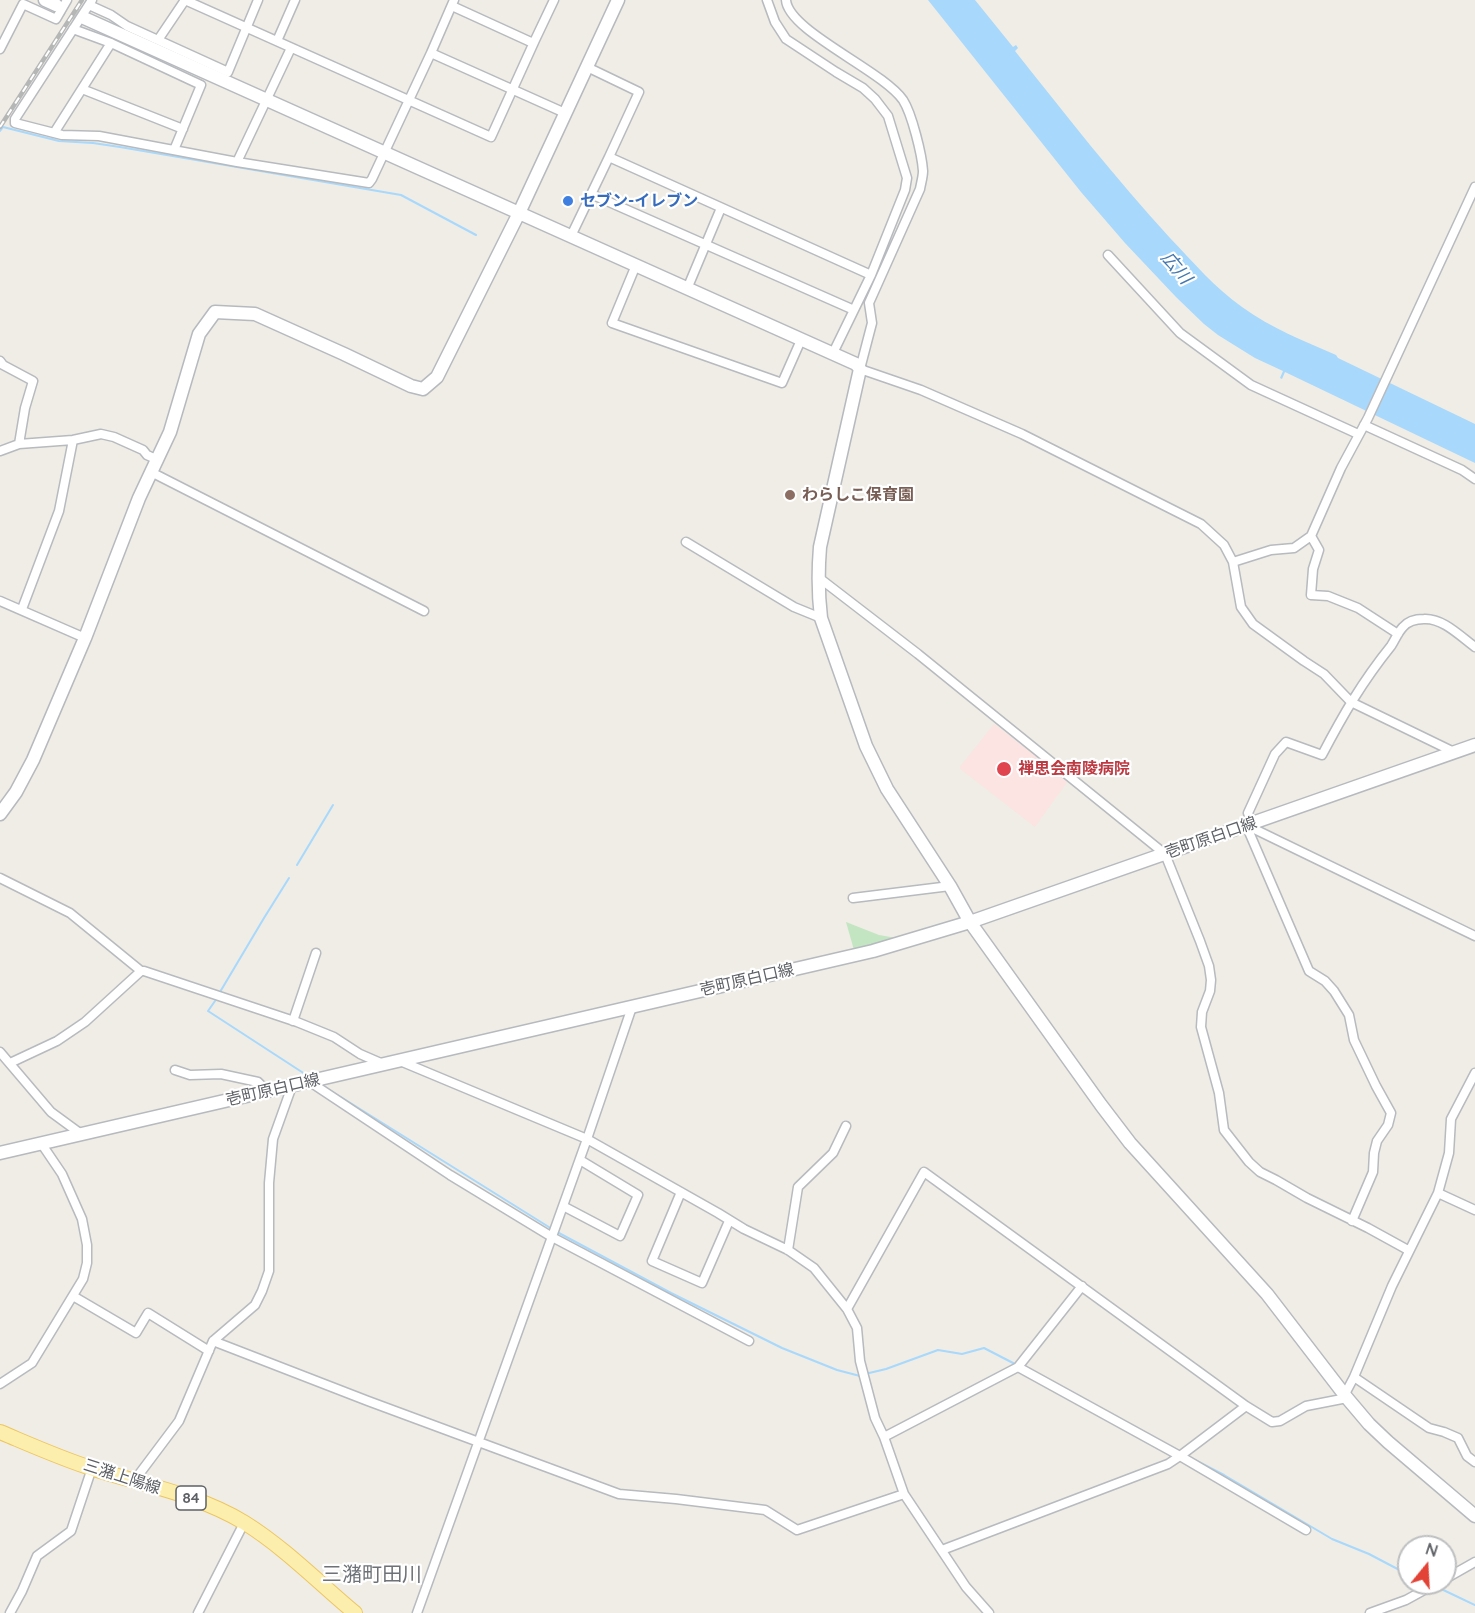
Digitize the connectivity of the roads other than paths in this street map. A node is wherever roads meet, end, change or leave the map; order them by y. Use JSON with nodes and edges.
{"nodes":[{"id":1,"x":185,"y":0,"type":"edge"},
{"id":2,"x":258,"y":0,"type":"edge"},
{"id":3,"x":295,"y":0,"type":"edge"},
{"id":4,"x":554,"y":0,"type":"edge"},
{"id":5,"x":618,"y":0,"type":"edge"},
{"id":6,"x":767,"y":0,"type":"edge"},
{"id":7,"x":786,"y":0,"type":"edge"},
{"id":8,"x":56,"y":2,"type":"edge"},
{"id":9,"x":90,"y":2,"type":"edge"},
{"id":10,"x":453,"y":3,"type":"edge"},
{"id":11,"x":84,"y":18,"type":"tunnel mouth"},
{"id":12,"x":246,"y":27,"type":"junction"},
{"id":13,"x":73,"y":29,"type":"junction"},
{"id":14,"x":158,"y":40,"type":"junction"},
{"id":15,"x":277,"y":41,"type":"junction"},
{"id":16,"x":111,"y":43,"type":"junction"},
{"id":17,"x":533,"y":43,"type":"junction"},
{"id":18,"x":291,"y":48,"type":"junction"},
{"id":19,"x":0,"y":49,"type":"edge"},
{"id":20,"x":431,"y":53,"type":"junction"},
{"id":21,"x":587,"y":68,"type":"junction"},
{"id":22,"x":82,"y":89,"type":"junction"},
{"id":23,"x":513,"y":89,"type":"junction"},
{"id":24,"x":266,"y":100,"type":"junction"},
{"id":25,"x":408,"y":100,"type":"junction"},
{"id":26,"x":565,"y":113,"type":"junction"},
{"id":27,"x":183,"y":129,"type":"junction"},
{"id":28,"x":54,"y":133,"type":"junction"},
{"id":29,"x":174,"y":150,"type":"junction"},
{"id":30,"x":385,"y":152,"type":"junction"},
{"id":31,"x":609,"y":157,"type":"junction"},
{"id":32,"x":237,"y":162,"type":"junction"},
{"id":33,"x":1475,"y":187,"type":"edge"},
{"id":34,"x":591,"y":194,"type":"junction"},
{"id":35,"x":721,"y":208,"type":"junction"},
{"id":36,"x":519,"y":213,"type":"junction"},
{"id":37,"x":571,"y":236,"type":"junction"},
{"id":38,"x":705,"y":244,"type":"junction"},
{"id":39,"x":1108,"y":255,"type":"dead end"},
{"id":40,"x":636,"y":265,"type":"junction"},
{"id":41,"x":870,"y":275,"type":"junction"},
{"id":42,"x":687,"y":289,"type":"junction"},
{"id":43,"x":854,"y":310,"type":"junction"},
{"id":44,"x":801,"y":340,"type":"junction"},
{"id":45,"x":833,"y":353,"type":"junction"},
{"id":46,"x":0,"y":362,"type":"edge"},
{"id":47,"x":860,"y":369,"type":"junction"},
{"id":48,"x":1366,"y":421,"type":"junction"},
{"id":49,"x":1358,"y":434,"type":"junction"},
{"id":50,"x":73,"y":440,"type":"junction"},
{"id":51,"x":19,"y":444,"type":"junction"},
{"id":52,"x":0,"y":451,"type":"edge"},
{"id":53,"x":158,"y":460,"type":"junction"},
{"id":54,"x":151,"y":472,"type":"junction"},
{"id":55,"x":1475,"y":479,"type":"edge"},
{"id":56,"x":1311,"y":536,"type":"junction"},
{"id":57,"x":686,"y":542,"type":"dead end"},
{"id":58,"x":1233,"y":562,"type":"junction"},
{"id":59,"x":818,"y":577,"type":"junction"},
{"id":60,"x":0,"y":601,"type":"edge"},
{"id":61,"x":22,"y":609,"type":"junction"},
{"id":62,"x":424,"y":611,"type":"dead end"},
{"id":63,"x":821,"y":618,"type":"junction"},
{"id":64,"x":1398,"y":634,"type":"junction"},
{"id":65,"x":85,"y":638,"type":"junction"},
{"id":66,"x":1475,"y":647,"type":"edge"},
{"id":67,"x":1351,"y":702,"type":"junction"},
{"id":68,"x":1475,"y":745,"type":"edge"},
{"id":69,"x":1454,"y":752,"type":"junction"},
{"id":70,"x":0,"y":814,"type":"edge"},
{"id":71,"x":1249,"y":824,"type":"junction"},
{"id":72,"x":1165,"y":854,"type":"junction"},
{"id":73,"x":0,"y":878,"type":"edge"},
{"id":74,"x":950,"y":885,"type":"junction"},
{"id":75,"x":853,"y":898,"type":"dead end"},
{"id":76,"x":970,"y":922,"type":"junction"},
{"id":77,"x":1475,"y":936,"type":"edge"},
{"id":78,"x":316,"y":953,"type":"dead end"},
{"id":79,"x":141,"y":971,"type":"junction"},
{"id":80,"x":632,"y":1007,"type":"junction"},
{"id":81,"x":293,"y":1021,"type":"junction"},
{"id":82,"x":0,"y":1052,"type":"edge"},
{"id":83,"x":400,"y":1061,"type":"junction"},
{"id":84,"x":10,"y":1063,"type":"junction"},
{"id":85,"x":384,"y":1064,"type":"junction"},
{"id":86,"x":175,"y":1070,"type":"dead end"},
{"id":87,"x":1475,"y":1072,"type":"edge"},
{"id":88,"x":310,"y":1082,"type":"junction"},
{"id":89,"x":292,"y":1086,"type":"junction"},
{"id":90,"x":267,"y":1091,"type":"junction"},
{"id":91,"x":846,"y":1126,"type":"dead end"},
{"id":92,"x":81,"y":1134,"type":"junction"},
{"id":93,"x":587,"y":1139,"type":"junction"},
{"id":94,"x":40,"y":1143,"type":"junction"},
{"id":95,"x":0,"y":1153,"type":"edge"},
{"id":96,"x":580,"y":1160,"type":"junction"},
{"id":97,"x":681,"y":1192,"type":"junction"},
{"id":98,"x":1438,"y":1193,"type":"junction"},
{"id":99,"x":563,"y":1206,"type":"junction"},
{"id":100,"x":1475,"y":1210,"type":"edge"},
{"id":101,"x":729,"y":1221,"type":"junction"},
{"id":102,"x":1352,"y":1221,"type":"junction"},
{"id":103,"x":552,"y":1237,"type":"junction"},
{"id":104,"x":788,"y":1250,"type":"junction"},
{"id":105,"x":1408,"y":1250,"type":"junction"},
{"id":106,"x":1082,"y":1286,"type":"junction"},
{"id":107,"x":73,"y":1296,"type":"junction"},
{"id":108,"x":847,"y":1309,"type":"junction"},
{"id":109,"x":213,"y":1341,"type":"junction"},
{"id":110,"x":749,"y":1341,"type":"dead end"},
{"id":111,"x":209,"y":1351,"type":"junction"},
{"id":112,"x":1018,"y":1367,"type":"junction"},
{"id":113,"x":1354,"y":1377,"type":"junction"},
{"id":114,"x":0,"y":1384,"type":"edge"},
{"id":115,"x":1346,"y":1396,"type":"junction"},
{"id":116,"x":1246,"y":1406,"type":"junction"},
{"id":117,"x":0,"y":1432,"type":"edge"},
{"id":118,"x":884,"y":1437,"type":"junction"},
{"id":119,"x":480,"y":1442,"type":"junction"},
{"id":120,"x":1180,"y":1456,"type":"junction"},
{"id":121,"x":1475,"y":1462,"type":"edge"},
{"id":122,"x":92,"y":1468,"type":"junction"},
{"id":123,"x":134,"y":1481,"type":"junction"},
{"id":124,"x":904,"y":1494,"type":"junction"},
{"id":125,"x":1475,"y":1516,"type":"edge"},
{"id":126,"x":244,"y":1523,"type":"junction"},
{"id":127,"x":1306,"y":1530,"type":"dead end"},
{"id":128,"x":942,"y":1550,"type":"junction"},
{"id":129,"x":1475,"y":1562,"type":"edge"},
{"id":130,"x":1457,"y":1572,"type":"edge"},
{"id":131,"x":1415,"y":1595,"type":"edge"},
{"id":132,"x":10,"y":1613,"type":"edge"},
{"id":133,"x":198,"y":1613,"type":"edge"},
{"id":134,"x":355,"y":1613,"type":"edge"},
{"id":135,"x":417,"y":1613,"type":"edge"},
{"id":136,"x":988,"y":1613,"type":"edge"},
{"id":137,"x":1370,"y":1613,"type":"edge"}],
"edges":[{"from":1,"to":12,"type":"street"},
{"from":1,"to":14,"type":"street"},
{"from":2,"to":12,"type":"street"},
{"from":3,"to":15,"type":"street"},
{"from":4,"to":17,"type":"street"},
{"from":5,"to":21,"type":"street"},
{"from":6,"to":41,"type":"street"},
{"from":7,"to":47,"type":"street"},
{"from":8,"to":19,"type":"street"},
{"from":9,"to":13,"type":"street"},
{"from":9,"to":14,"type":"street"},
{"from":10,"to":17,"type":"street"},
{"from":10,"to":20,"type":"street"},
{"from":11,"to":24,"type":"street"},
{"from":12,"to":14,"type":"street"},
{"from":12,"to":15,"type":"street"},
{"from":13,"to":16,"type":"street"},
{"from":13,"to":28,"type":"street"},
{"from":15,"to":18,"type":"street"},
{"from":16,"to":22,"type":"street"},
{"from":16,"to":27,"type":"street"},
{"from":17,"to":23,"type":"street"},
{"from":18,"to":24,"type":"street"},
{"from":18,"to":25,"type":"street"},
{"from":20,"to":23,"type":"street"},
{"from":20,"to":25,"type":"street"},
{"from":21,"to":26,"type":"street"},
{"from":21,"to":31,"type":"street"},
{"from":22,"to":27,"type":"street"},
{"from":22,"to":28,"type":"street"},
{"from":23,"to":25,"type":"street"},
{"from":23,"to":26,"type":"street"},
{"from":24,"to":30,"type":"street"},
{"from":24,"to":32,"type":"street"},
{"from":25,"to":30,"type":"street"},
{"from":26,"to":36,"type":"street"},
{"from":27,"to":29,"type":"street"},
{"from":28,"to":29,"type":"street"},
{"from":29,"to":32,"type":"street"},
{"from":30,"to":32,"type":"street"},
{"from":30,"to":36,"type":"street"},
{"from":31,"to":34,"type":"street"},
{"from":31,"to":35,"type":"street"},
{"from":33,"to":48,"type":"street"},
{"from":34,"to":37,"type":"street"},
{"from":34,"to":38,"type":"street"},
{"from":35,"to":38,"type":"street"},
{"from":35,"to":41,"type":"street"},
{"from":36,"to":37,"type":"street"},
{"from":36,"to":53,"type":"street"},
{"from":37,"to":40,"type":"street"},
{"from":38,"to":42,"type":"street"},
{"from":38,"to":43,"type":"street"},
{"from":39,"to":49,"type":"street"},
{"from":40,"to":42,"type":"street"},
{"from":40,"to":44,"type":"street"},
{"from":41,"to":43,"type":"street"},
{"from":42,"to":44,"type":"street"},
{"from":43,"to":45,"type":"street"},
{"from":44,"to":45,"type":"street"},
{"from":45,"to":47,"type":"street"},
{"from":46,"to":51,"type":"street"},
{"from":47,"to":58,"type":"street"},
{"from":47,"to":59,"type":"street"},
{"from":48,"to":49,"type":"street"},
{"from":48,"to":55,"type":"street"},
{"from":49,"to":56,"type":"street"},
{"from":50,"to":51,"type":"street"},
{"from":50,"to":53,"type":"street"},
{"from":50,"to":61,"type":"street"},
{"from":51,"to":52,"type":"street"},
{"from":53,"to":54,"type":"street"},
{"from":54,"to":62,"type":"street"},
{"from":54,"to":65,"type":"street"},
{"from":56,"to":58,"type":"street"},
{"from":56,"to":64,"type":"street"},
{"from":57,"to":63,"type":"street"},
{"from":58,"to":67,"type":"street"},
{"from":59,"to":63,"type":"street"},
{"from":59,"to":72,"type":"street"},
{"from":60,"to":61,"type":"street"},
{"from":61,"to":65,"type":"street"},
{"from":63,"to":74,"type":"street"},
{"from":64,"to":66,"type":"street"},
{"from":64,"to":67,"type":"street"},
{"from":65,"to":70,"type":"street"},
{"from":67,"to":69,"type":"street"},
{"from":67,"to":71,"type":"street"},
{"from":68,"to":69,"type":"street","name":"壱町原白口線"},
{"from":69,"to":71,"type":"street","name":"壱町原白口線"},
{"from":71,"to":72,"type":"street","name":"壱町原白口線"},
{"from":71,"to":77,"type":"street"},
{"from":71,"to":102,"type":"street"},
{"from":72,"to":76,"type":"street","name":"壱町原白口線"},
{"from":72,"to":102,"type":"street"},
{"from":73,"to":79,"type":"street"},
{"from":74,"to":75,"type":"street"},
{"from":74,"to":76,"type":"street"},
{"from":76,"to":80,"type":"street","name":"壱町原白口線"},
{"from":76,"to":115,"type":"street"},
{"from":78,"to":81,"type":"street"},
{"from":79,"to":81,"type":"street"},
{"from":79,"to":84,"type":"street"},
{"from":80,"to":83,"type":"street","name":"壱町原白口線"},
{"from":80,"to":93,"type":"street"},
{"from":81,"to":85,"type":"street"},
{"from":82,"to":84,"type":"street"},
{"from":83,"to":85,"type":"street","name":"壱町原白口線"},
{"from":83,"to":93,"type":"street"},
{"from":84,"to":92,"type":"street"},
{"from":85,"to":88,"type":"street","name":"壱町原白口線"},
{"from":86,"to":90,"type":"street"},
{"from":87,"to":98,"type":"street"},
{"from":88,"to":89,"type":"street","name":"壱町原白口線"},
{"from":88,"to":103,"type":"street"},
{"from":89,"to":90,"type":"street","name":"壱町原白口線"},
{"from":89,"to":109,"type":"street"},
{"from":90,"to":92,"type":"street","name":"壱町原白口線"},
{"from":91,"to":104,"type":"street"},
{"from":92,"to":94,"type":"street","name":"壱町原白口線"},
{"from":93,"to":96,"type":"street"},
{"from":93,"to":97,"type":"street"},
{"from":94,"to":95,"type":"street","name":"壱町原白口線"},
{"from":94,"to":107,"type":"street"},
{"from":96,"to":99,"type":"street"},
{"from":96,"to":99,"type":"street"},
{"from":97,"to":101,"type":"street"},
{"from":97,"to":101,"type":"street"},
{"from":98,"to":100,"type":"street"},
{"from":98,"to":105,"type":"street"},
{"from":99,"to":103,"type":"street"},
{"from":101,"to":104,"type":"street"},
{"from":102,"to":105,"type":"street"},
{"from":103,"to":110,"type":"street"},
{"from":103,"to":119,"type":"street"},
{"from":104,"to":108,"type":"street"},
{"from":105,"to":113,"type":"street"},
{"from":106,"to":108,"type":"street"},
{"from":106,"to":112,"type":"street"},
{"from":106,"to":116,"type":"street"},
{"from":107,"to":111,"type":"street"},
{"from":107,"to":114,"type":"street"},
{"from":108,"to":118,"type":"street"},
{"from":109,"to":111,"type":"street"},
{"from":109,"to":119,"type":"street"},
{"from":111,"to":123,"type":"street"},
{"from":112,"to":118,"type":"street"},
{"from":112,"to":120,"type":"street"},
{"from":113,"to":115,"type":"street"},
{"from":113,"to":121,"type":"street"},
{"from":115,"to":116,"type":"street"},
{"from":115,"to":125,"type":"street"},
{"from":116,"to":120,"type":"street"},
{"from":117,"to":122,"type":"main road","name":"三潴上陽線","number":"84"},
{"from":118,"to":124,"type":"street"},
{"from":119,"to":124,"type":"street"},
{"from":119,"to":135,"type":"street"},
{"from":120,"to":127,"type":"street"},
{"from":120,"to":128,"type":"street"},
{"from":122,"to":123,"type":"main road","name":"三潴上陽線","number":"84"},
{"from":122,"to":132,"type":"street"},
{"from":123,"to":126,"type":"main road","name":"三潴上陽線","number":"84"},
{"from":124,"to":128,"type":"street"},
{"from":126,"to":133,"type":"street"},
{"from":126,"to":134,"type":"main road","name":"三潴上陽線","number":"84"},
{"from":128,"to":136,"type":"street"},
{"from":129,"to":130,"type":"street"},
{"from":131,"to":137,"type":"street"}]}
